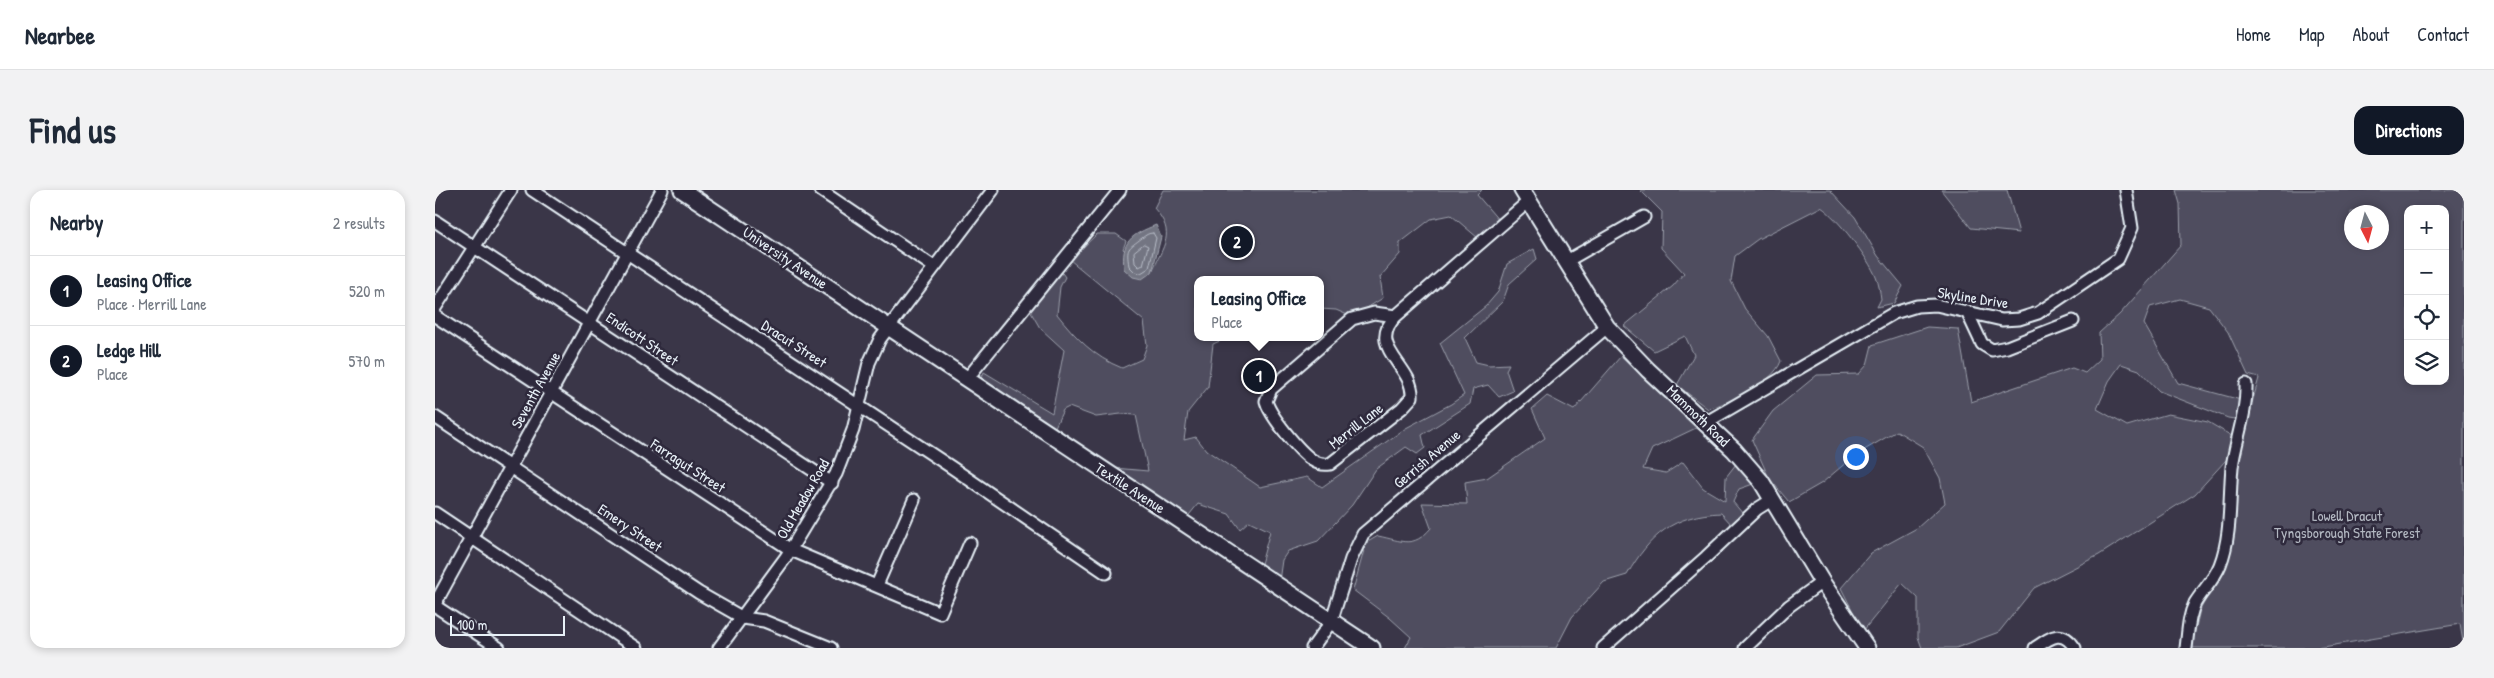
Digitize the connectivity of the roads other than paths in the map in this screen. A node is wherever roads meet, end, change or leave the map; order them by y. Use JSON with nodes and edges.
{"nodes":[{"id":1,"x":511,"y":190,"type":"edge"},
{"id":2,"x":532,"y":190,"type":"edge"},
{"id":3,"x":663,"y":190,"type":"edge"},
{"id":4,"x":681,"y":190,"type":"edge"},
{"id":5,"x":820,"y":190,"type":"edge"},
{"id":6,"x":993,"y":190,"type":"edge"},
{"id":7,"x":1120,"y":190,"type":"edge"},
{"id":8,"x":2126,"y":190,"type":"edge"},
{"id":9,"x":1525,"y":196,"type":"edge"},
{"id":10,"x":1644,"y":217,"type":"dead end"},
{"id":11,"x":435,"y":221,"type":"edge"},
{"id":12,"x":475,"y":247,"type":"junction"},
{"id":13,"x":627,"y":253,"type":"junction"},
{"id":14,"x":1565,"y":262,"type":"junction"},
{"id":15,"x":934,"y":267,"type":"junction"},
{"id":16,"x":435,"y":308,"type":"edge"},
{"id":17,"x":1967,"y":312,"type":"junction"},
{"id":18,"x":435,"y":316,"type":"edge"},
{"id":19,"x":1396,"y":316,"type":"junction"},
{"id":20,"x":2073,"y":321,"type":"dead end"},
{"id":21,"x":590,"y":323,"type":"junction"},
{"id":22,"x":1607,"y":327,"type":"junction"},
{"id":23,"x":888,"y":328,"type":"junction"},
{"id":24,"x":966,"y":380,"type":"junction"},
{"id":25,"x":2245,"y":384,"type":"dead end"},
{"id":26,"x":551,"y":394,"type":"junction"},
{"id":27,"x":858,"y":405,"type":"junction"},
{"id":28,"x":435,"y":417,"type":"edge"},
{"id":29,"x":1705,"y":424,"type":"junction"},
{"id":30,"x":506,"y":463,"type":"junction"},
{"id":31,"x":832,"y":483,"type":"junction"},
{"id":32,"x":1773,"y":499,"type":"junction"},
{"id":33,"x":914,"y":500,"type":"dead end"},
{"id":34,"x":435,"y":513,"type":"edge"},
{"id":35,"x":472,"y":538,"type":"junction"},
{"id":36,"x":970,"y":543,"type":"dead end"},
{"id":37,"x":791,"y":550,"type":"junction"},
{"id":38,"x":1106,"y":573,"type":"dead end"},
{"id":39,"x":1822,"y":582,"type":"junction"},
{"id":40,"x":877,"y":585,"type":"junction"},
{"id":41,"x":435,"y":605,"type":"edge"},
{"id":42,"x":743,"y":618,"type":"junction"},
{"id":43,"x":1331,"y":622,"type":"junction"},
{"id":44,"x":499,"y":648,"type":"edge"},
{"id":45,"x":636,"y":648,"type":"edge"},
{"id":46,"x":719,"y":648,"type":"edge"},
{"id":47,"x":831,"y":648,"type":"edge"},
{"id":48,"x":1313,"y":648,"type":"edge"},
{"id":49,"x":1372,"y":648,"type":"edge"},
{"id":50,"x":1603,"y":648,"type":"edge"},
{"id":51,"x":1745,"y":648,"type":"edge"},
{"id":52,"x":1867,"y":648,"type":"edge"},
{"id":53,"x":2035,"y":648,"type":"edge"},
{"id":54,"x":2075,"y":648,"type":"edge"},
{"id":55,"x":2186,"y":648,"type":"edge"}],
"edges":[{"from":1,"to":12,"type":"street"},
{"from":2,"to":13,"type":"street","name":"Dracut Street"},
{"from":3,"to":13,"type":"street","name":"Seventh Avenue"},
{"from":4,"to":23,"type":"main road","name":"University Avenue"},
{"from":5,"to":15,"type":"street"},
{"from":6,"to":15,"type":"street","name":"Old Meadow Road"},
{"from":7,"to":24,"type":"street"},
{"from":8,"to":17,"type":"street","name":"Skyline Drive"},
{"from":9,"to":14,"type":"main road","name":"Mammoth Road"},
{"from":9,"to":19,"type":"street","name":"Merrill Lane"},
{"from":10,"to":14,"type":"street"},
{"from":11,"to":12,"type":"street","name":"Endicott Street"},
{"from":12,"to":16,"type":"street"},
{"from":12,"to":21,"type":"street","name":"Endicott Street"},
{"from":13,"to":21,"type":"street","name":"Seventh Avenue"},
{"from":13,"to":27,"type":"street","name":"Dracut Street"},
{"from":14,"to":22,"type":"main road","name":"Mammoth Road"},
{"from":15,"to":23,"type":"street","name":"Old Meadow Road"},
{"from":17,"to":20,"type":"street"},
{"from":17,"to":29,"type":"street","name":"Skyline Drive"},
{"from":18,"to":26,"type":"street","name":"Farragut Street"},
{"from":19,"to":19,"type":"street","name":"Merrill Lane"},
{"from":21,"to":26,"type":"street","name":"Seventh Avenue"},
{"from":21,"to":31,"type":"street","name":"Endicott Street"},
{"from":22,"to":29,"type":"main road","name":"Mammoth Road"},
{"from":22,"to":43,"type":"street","name":"Gerrish Avenue"},
{"from":23,"to":24,"type":"main road","name":"Textile Avenue"},
{"from":23,"to":27,"type":"street","name":"Old Meadow Road"},
{"from":24,"to":43,"type":"main road","name":"Textile Avenue"},
{"from":25,"to":55,"type":"street"},
{"from":26,"to":30,"type":"street","name":"Seventh Avenue"},
{"from":26,"to":37,"type":"street","name":"Farragut Street"},
{"from":27,"to":31,"type":"street","name":"Old Meadow Road"},
{"from":27,"to":38,"type":"street","name":"Dracut Street"},
{"from":28,"to":30,"type":"street","name":"Emery Street"},
{"from":29,"to":32,"type":"main road","name":"Mammoth Road"},
{"from":30,"to":35,"type":"street","name":"Seventh Avenue"},
{"from":30,"to":42,"type":"street","name":"Emery Street"},
{"from":31,"to":37,"type":"street","name":"Old Meadow Road"},
{"from":32,"to":39,"type":"main road","name":"Mammoth Road"},
{"from":32,"to":50,"type":"street"},
{"from":33,"to":40,"type":"street"},
{"from":34,"to":35,"type":"street"},
{"from":35,"to":41,"type":"street","name":"Seventh Avenue"},
{"from":35,"to":45,"type":"street"},
{"from":36,"to":40,"type":"street","name":"Farragut Street"},
{"from":37,"to":40,"type":"street","name":"Farragut Street"},
{"from":37,"to":42,"type":"street","name":"Old Meadow Road"},
{"from":39,"to":51,"type":"street"},
{"from":39,"to":52,"type":"main road","name":"Mammoth Road"},
{"from":41,"to":44,"type":"street"},
{"from":42,"to":46,"type":"street","name":"Old Meadow Road"},
{"from":42,"to":47,"type":"street","name":"Emery Street"},
{"from":43,"to":48,"type":"street","name":"Gerrish Avenue"},
{"from":43,"to":49,"type":"main road","name":"Textile Avenue"},
{"from":53,"to":54,"type":"street"}]}
